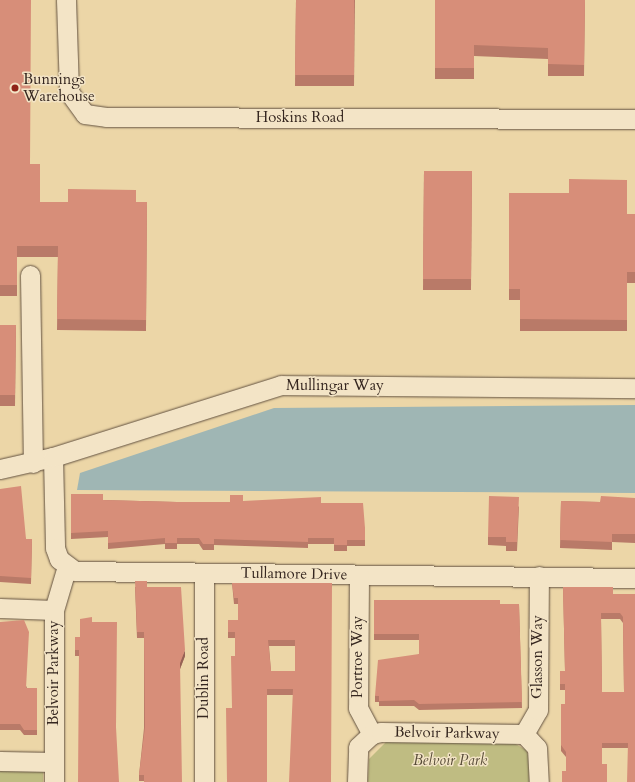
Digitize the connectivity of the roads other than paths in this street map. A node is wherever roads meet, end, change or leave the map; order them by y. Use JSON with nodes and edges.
{"nodes":[{"id":1,"x":66,"y":0,"type":"edge"},
{"id":2,"x":635,"y":119,"type":"edge"},
{"id":3,"x":30,"y":275,"type":"dead end"},
{"id":4,"x":635,"y":388,"type":"edge"},
{"id":5,"x":52,"y":457,"type":"junction"},
{"id":6,"x":33,"y":463,"type":"junction"},
{"id":7,"x":0,"y":469,"type":"edge"},
{"id":8,"x":67,"y":566,"type":"junction"},
{"id":9,"x":204,"y":573,"type":"junction"},
{"id":10,"x":359,"y":575,"type":"junction"},
{"id":11,"x":539,"y":576,"type":"junction"},
{"id":12,"x":635,"y":578,"type":"edge"},
{"id":13,"x":0,"y":608,"type":"edge"},
{"id":14,"x":54,"y":610,"type":"junction"},
{"id":15,"x":372,"y":734,"type":"junction"},
{"id":16,"x":524,"y":734,"type":"junction"},
{"id":17,"x":0,"y":760,"type":"edge"},
{"id":18,"x":54,"y":762,"type":"junction"},
{"id":19,"x":54,"y":782,"type":"edge"},
{"id":20,"x":204,"y":782,"type":"edge"},
{"id":21,"x":356,"y":782,"type":"edge"},
{"id":22,"x":538,"y":782,"type":"edge"}],
"edges":[{"from":1,"to":2,"type":"street","name":"Hoskins Road"},
{"from":3,"to":6,"type":"street"},
{"from":4,"to":5,"type":"street","name":"Mullingar Way"},
{"from":5,"to":6,"type":"street","name":"Mullingar Way"},
{"from":5,"to":8,"type":"street"},
{"from":6,"to":7,"type":"street","name":"Mullingar Way"},
{"from":8,"to":9,"type":"street","name":"Tullamore Drive"},
{"from":8,"to":14,"type":"street","name":"Belvoir Parkway"},
{"from":9,"to":10,"type":"street","name":"Tullamore Drive"},
{"from":9,"to":20,"type":"street","name":"Dublin Road"},
{"from":10,"to":11,"type":"street","name":"Tullamore Drive"},
{"from":10,"to":15,"type":"street","name":"Portroe Way"},
{"from":11,"to":12,"type":"street","name":"Tullamore Drive"},
{"from":11,"to":16,"type":"street","name":"Glasson Way"},
{"from":13,"to":14,"type":"street"},
{"from":14,"to":18,"type":"street","name":"Belvoir Parkway"},
{"from":15,"to":16,"type":"street","name":"Belvoir Parkway"},
{"from":15,"to":21,"type":"street"},
{"from":16,"to":22,"type":"street"},
{"from":17,"to":18,"type":"street"},
{"from":18,"to":19,"type":"street","name":"Belvoir Parkway"}]}
